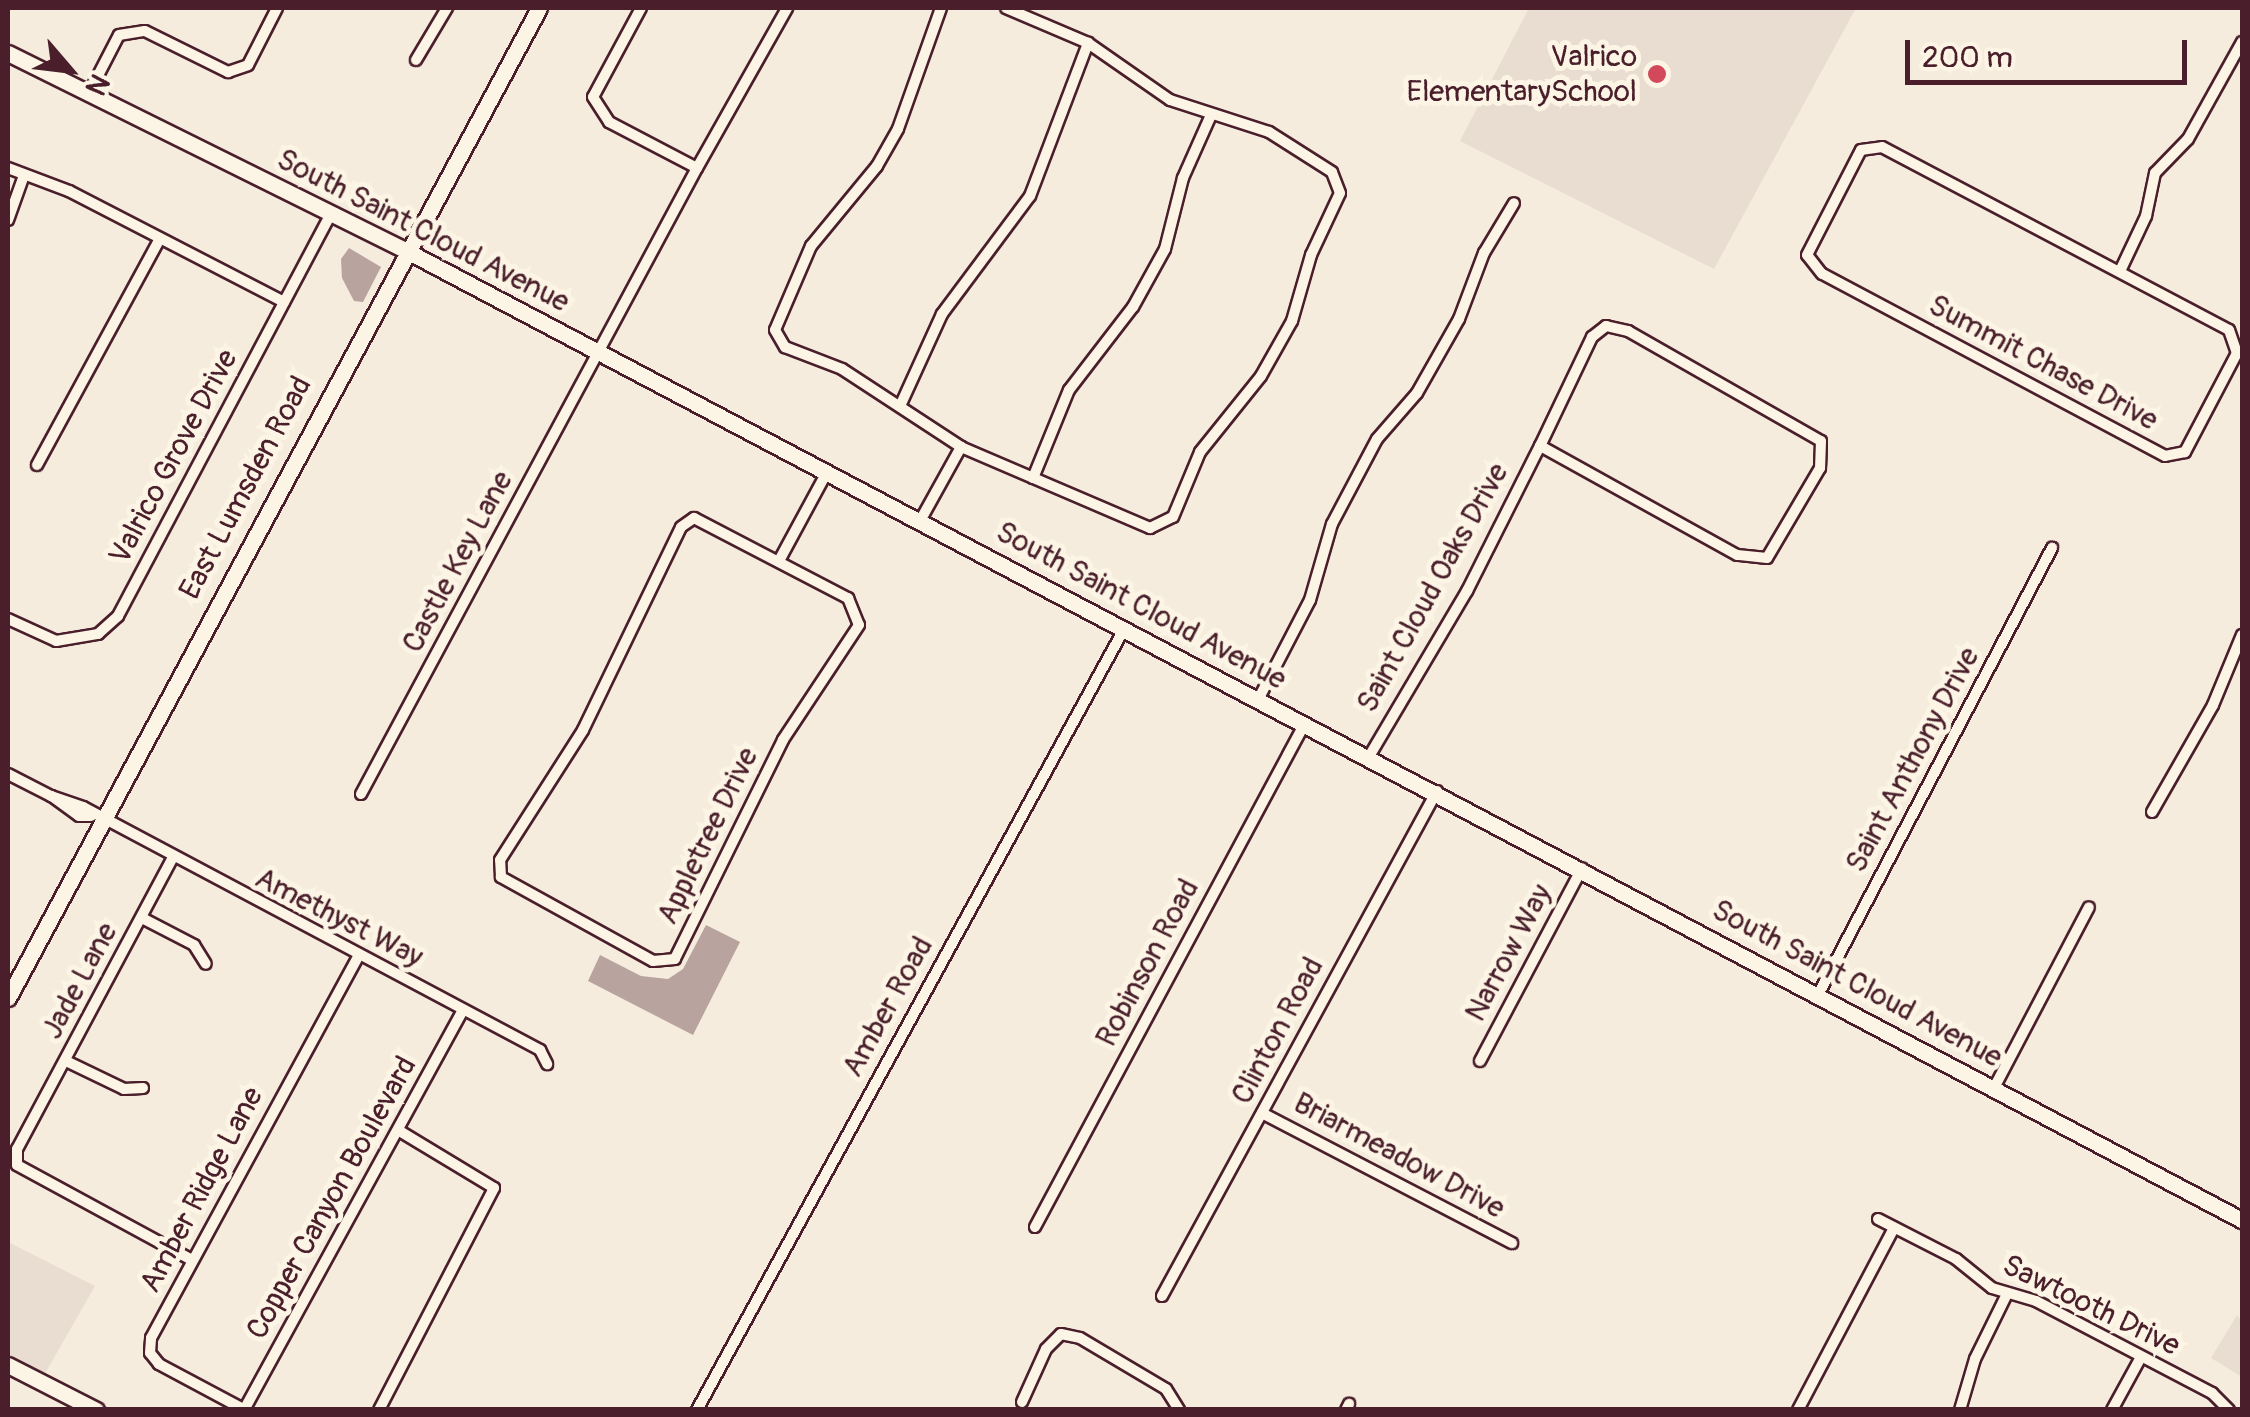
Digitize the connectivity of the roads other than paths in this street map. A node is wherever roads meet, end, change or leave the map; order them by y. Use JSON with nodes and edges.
{"nodes":[{"id":1,"x":277,"y":8,"type":"edge"},
{"id":2,"x":447,"y":8,"type":"edge"},
{"id":3,"x":539,"y":8,"type":"edge"},
{"id":4,"x":641,"y":8,"type":"edge"},
{"id":5,"x":787,"y":8,"type":"edge"},
{"id":6,"x":941,"y":8,"type":"edge"},
{"id":7,"x":1006,"y":8,"type":"edge"},
{"id":8,"x":2242,"y":42,"type":"edge"},
{"id":9,"x":1088,"y":43,"type":"junction"},
{"id":10,"x":8,"y":53,"type":"edge"},
{"id":11,"x":416,"y":60,"type":"dead end"},
{"id":12,"x":90,"y":93,"type":"junction"},
{"id":13,"x":1211,"y":115,"type":"junction"},
{"id":14,"x":8,"y":168,"type":"edge"},
{"id":15,"x":697,"y":168,"type":"junction"},
{"id":16,"x":23,"y":178,"type":"junction"},
{"id":17,"x":1514,"y":203,"type":"dead end"},
{"id":18,"x":332,"y":212,"type":"junction"},
{"id":19,"x":8,"y":220,"type":"edge"},
{"id":20,"x":158,"y":242,"type":"junction"},
{"id":21,"x":405,"y":250,"type":"junction"},
{"id":22,"x":2120,"y":269,"type":"junction"},
{"id":23,"x":284,"y":302,"type":"junction"},
{"id":24,"x":596,"y":352,"type":"junction"},
{"id":25,"x":901,"y":404,"type":"junction"},
{"id":26,"x":1540,"y":446,"type":"junction"},
{"id":27,"x":960,"y":447,"type":"junction"},
{"id":28,"x":37,"y":465,"type":"dead end"},
{"id":29,"x":826,"y":472,"type":"junction"},
{"id":30,"x":1033,"y":478,"type":"junction"},
{"id":31,"x":920,"y":521,"type":"junction"},
{"id":32,"x":2052,"y":548,"type":"dead end"},
{"id":33,"x":780,"y":560,"type":"junction"},
{"id":34,"x":8,"y":619,"type":"edge"},
{"id":35,"x":1124,"y":628,"type":"junction"},
{"id":36,"x":2242,"y":642,"type":"edge"},
{"id":37,"x":1259,"y":698,"type":"junction"},
{"id":38,"x":1306,"y":722,"type":"junction"},
{"id":39,"x":1370,"y":754,"type":"junction"},
{"id":40,"x":8,"y":774,"type":"edge"},
{"id":41,"x":1437,"y":790,"type":"junction"},
{"id":42,"x":362,"y":794,"type":"dead end"},
{"id":43,"x":2152,"y":812,"type":"dead end"},
{"id":44,"x":96,"y":819,"type":"junction"},
{"id":45,"x":172,"y":859,"type":"junction"},
{"id":46,"x":1582,"y":867,"type":"junction"},
{"id":47,"x":2090,"y":908,"type":"dead end"},
{"id":48,"x":142,"y":918,"type":"junction"},
{"id":49,"x":358,"y":956,"type":"junction"},
{"id":50,"x":206,"y":964,"type":"dead end"},
{"id":51,"x":1818,"y":995,"type":"junction"},
{"id":52,"x":8,"y":998,"type":"edge"},
{"id":53,"x":463,"y":1010,"type":"junction"},
{"id":54,"x":66,"y":1061,"type":"junction"},
{"id":55,"x":1480,"y":1061,"type":"dead end"},
{"id":56,"x":547,"y":1064,"type":"dead end"},
{"id":57,"x":143,"y":1088,"type":"dead end"},
{"id":58,"x":1994,"y":1088,"type":"junction"},
{"id":59,"x":1262,"y":1113,"type":"junction"},
{"id":60,"x":398,"y":1130,"type":"junction"},
{"id":61,"x":1878,"y":1219,"type":"dead end"},
{"id":62,"x":2242,"y":1220,"type":"edge"},
{"id":63,"x":1035,"y":1227,"type":"dead end"},
{"id":64,"x":1894,"y":1228,"type":"junction"},
{"id":65,"x":1512,"y":1243,"type":"dead end"},
{"id":66,"x":190,"y":1260,"type":"junction"},
{"id":67,"x":2007,"y":1294,"type":"junction"},
{"id":68,"x":1162,"y":1296,"type":"dead end"},
{"id":69,"x":2140,"y":1357,"type":"junction"},
{"id":70,"x":8,"y":1365,"type":"edge"},
{"id":71,"x":1022,"y":1402,"type":"dead end"},
{"id":72,"x":244,"y":1409,"type":"edge"},
{"id":73,"x":96,"y":1410,"type":"edge"},
{"id":74,"x":379,"y":1410,"type":"edge"},
{"id":75,"x":696,"y":1410,"type":"edge"},
{"id":76,"x":1179,"y":1410,"type":"edge"},
{"id":77,"x":1798,"y":1410,"type":"edge"},
{"id":78,"x":1960,"y":1410,"type":"edge"},
{"id":79,"x":2112,"y":1410,"type":"edge"},
{"id":80,"x":2228,"y":1410,"type":"edge"}],
"edges":[{"from":1,"to":12,"type":"street"},
{"from":2,"to":11,"type":"street"},
{"from":3,"to":21,"type":"street","name":"East Lumsden Road"},
{"from":4,"to":15,"type":"street"},
{"from":5,"to":15,"type":"street","name":"Castle Key Lane"},
{"from":6,"to":25,"type":"street"},
{"from":7,"to":9,"type":"street"},
{"from":8,"to":22,"type":"street"},
{"from":9,"to":13,"type":"street"},
{"from":9,"to":25,"type":"street"},
{"from":10,"to":12,"type":"street","name":"South Saint Cloud Avenue"},
{"from":12,"to":18,"type":"street","name":"South Saint Cloud Avenue"},
{"from":13,"to":30,"type":"street"},
{"from":13,"to":30,"type":"street"},
{"from":14,"to":16,"type":"street"},
{"from":15,"to":24,"type":"street","name":"Castle Key Lane"},
{"from":16,"to":19,"type":"street"},
{"from":16,"to":20,"type":"street"},
{"from":17,"to":37,"type":"street"},
{"from":18,"to":21,"type":"street","name":"South Saint Cloud Avenue"},
{"from":18,"to":23,"type":"street","name":"Valrico Grove Drive"},
{"from":20,"to":23,"type":"street"},
{"from":20,"to":28,"type":"street"},
{"from":21,"to":24,"type":"street","name":"South Saint Cloud Avenue"},
{"from":21,"to":44,"type":"street","name":"East Lumsden Road"},
{"from":22,"to":22,"type":"street","name":"Summit Chase Drive"},
{"from":23,"to":34,"type":"street","name":"Valrico Grove Drive"},
{"from":24,"to":29,"type":"street","name":"South Saint Cloud Avenue"},
{"from":24,"to":42,"type":"street","name":"Castle Key Lane"},
{"from":25,"to":27,"type":"street"},
{"from":26,"to":26,"type":"street","name":"Saint Cloud Oaks Drive"},
{"from":26,"to":39,"type":"street","name":"Saint Cloud Oaks Drive"},
{"from":27,"to":30,"type":"street"},
{"from":27,"to":31,"type":"street"},
{"from":29,"to":31,"type":"street","name":"South Saint Cloud Avenue"},
{"from":29,"to":33,"type":"street"},
{"from":31,"to":35,"type":"street","name":"South Saint Cloud Avenue"},
{"from":32,"to":51,"type":"street","name":"Saint Anthony Drive"},
{"from":33,"to":33,"type":"street","name":"Appletree Drive"},
{"from":35,"to":37,"type":"street","name":"South Saint Cloud Avenue"},
{"from":35,"to":75,"type":"street","name":"Amber Road"},
{"from":36,"to":43,"type":"street"},
{"from":37,"to":38,"type":"street","name":"South Saint Cloud Avenue"},
{"from":38,"to":39,"type":"street","name":"South Saint Cloud Avenue"},
{"from":38,"to":63,"type":"street","name":"Robinson Road"},
{"from":39,"to":41,"type":"street","name":"South Saint Cloud Avenue"},
{"from":40,"to":44,"type":"street","name":"Amethyst Way"},
{"from":41,"to":46,"type":"street","name":"South Saint Cloud Avenue"},
{"from":41,"to":59,"type":"street","name":"Clinton Road"},
{"from":44,"to":45,"type":"street","name":"Amethyst Way"},
{"from":44,"to":52,"type":"street","name":"East Lumsden Road"},
{"from":45,"to":48,"type":"street","name":"Jade Lane"},
{"from":45,"to":49,"type":"street","name":"Amethyst Way"},
{"from":46,"to":51,"type":"street","name":"South Saint Cloud Avenue"},
{"from":46,"to":55,"type":"street","name":"Narrow Way"},
{"from":47,"to":58,"type":"street"},
{"from":48,"to":50,"type":"street"},
{"from":48,"to":54,"type":"street","name":"Jade Lane"},
{"from":49,"to":53,"type":"street","name":"Amethyst Way"},
{"from":49,"to":66,"type":"street","name":"Amber Ridge Lane"},
{"from":51,"to":58,"type":"street","name":"South Saint Cloud Avenue"},
{"from":53,"to":56,"type":"street","name":"Amethyst Way"},
{"from":53,"to":60,"type":"street","name":"Copper Canyon Boulevard"},
{"from":54,"to":57,"type":"street"},
{"from":54,"to":66,"type":"street","name":"Jade Lane"},
{"from":58,"to":62,"type":"street","name":"South Saint Cloud Avenue"},
{"from":59,"to":65,"type":"street","name":"Briarmeadow Drive"},
{"from":59,"to":68,"type":"street","name":"Clinton Road"},
{"from":60,"to":72,"type":"street","name":"Copper Canyon Boulevard"},
{"from":60,"to":74,"type":"street"},
{"from":61,"to":64,"type":"street","name":"Sawtooth Drive"},
{"from":64,"to":67,"type":"street","name":"Sawtooth Drive"},
{"from":64,"to":77,"type":"street"},
{"from":66,"to":72,"type":"street","name":"Amber Ridge Lane"},
{"from":67,"to":69,"type":"street","name":"Sawtooth Drive"},
{"from":67,"to":78,"type":"street"},
{"from":69,"to":79,"type":"street"},
{"from":69,"to":80,"type":"street","name":"Sawtooth Drive"},
{"from":70,"to":73,"type":"street"},
{"from":71,"to":76,"type":"street"}]}
